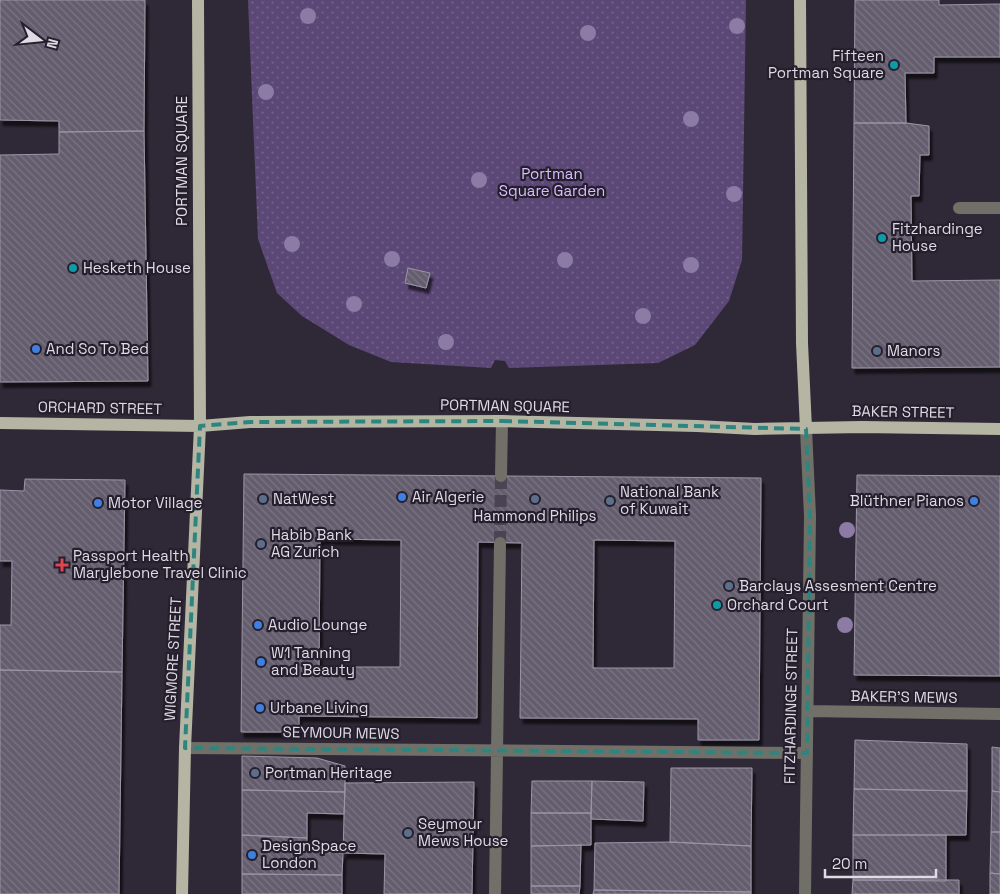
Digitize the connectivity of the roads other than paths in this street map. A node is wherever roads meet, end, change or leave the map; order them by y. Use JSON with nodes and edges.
{"nodes":[{"id":1,"x":198,"y":0,"type":"edge"},
{"id":2,"x":800,"y":0,"type":"edge"},
{"id":3,"x":959,"y":208,"type":"dead end"},
{"id":4,"x":1000,"y":208,"type":"edge"},
{"id":5,"x":502,"y":422,"type":"junction"},
{"id":6,"x":0,"y":423,"type":"edge"},
{"id":7,"x":200,"y":426,"type":"junction"},
{"id":8,"x":806,"y":429,"type":"junction"},
{"id":9,"x":1000,"y":429,"type":"edge"},
{"id":10,"x":501,"y":476,"type":"tunnel mouth"},
{"id":11,"x":500,"y":542,"type":"tunnel mouth"},
{"id":12,"x":808,"y":711,"type":"junction"},
{"id":13,"x":1000,"y":714,"type":"edge"},
{"id":14,"x":185,"y":748,"type":"junction"},
{"id":15,"x":497,"y":751,"type":"junction"},
{"id":16,"x":807,"y":753,"type":"junction"},
{"id":17,"x":182,"y":894,"type":"edge"},
{"id":18,"x":495,"y":894,"type":"edge"},
{"id":19,"x":805,"y":894,"type":"edge"}],
"edges":[{"from":1,"to":7,"type":"main road","name":"PORTMAN SQUARE"},
{"from":2,"to":8,"type":"main road"},
{"from":3,"to":4,"type":"street"},
{"from":5,"to":7,"type":"main road","name":"PORTMAN SQUARE"},
{"from":5,"to":8,"type":"main road","name":"PORTMAN SQUARE"},
{"from":5,"to":10,"type":"street"},
{"from":6,"to":7,"type":"main road","name":"ORCHARD STREET"},
{"from":7,"to":14,"type":"main road","name":"WIGMORE STREET"},
{"from":8,"to":9,"type":"main road","name":"BAKER STREET"},
{"from":8,"to":12,"type":"street","name":"FITZHARDINGE STREET"},
{"from":11,"to":15,"type":"street"},
{"from":12,"to":13,"type":"street","name":"BAKER'S MEWS"},
{"from":12,"to":16,"type":"street","name":"FITZHARDINGE STREET"},
{"from":14,"to":15,"type":"street","name":"SEYMOUR MEWS"},
{"from":14,"to":17,"type":"main road","name":"WIGMORE STREET"},
{"from":15,"to":16,"type":"street","name":"SEYMOUR MEWS"},
{"from":15,"to":18,"type":"street"},
{"from":16,"to":19,"type":"street","name":"FITZHARDINGE STREET"}]}
